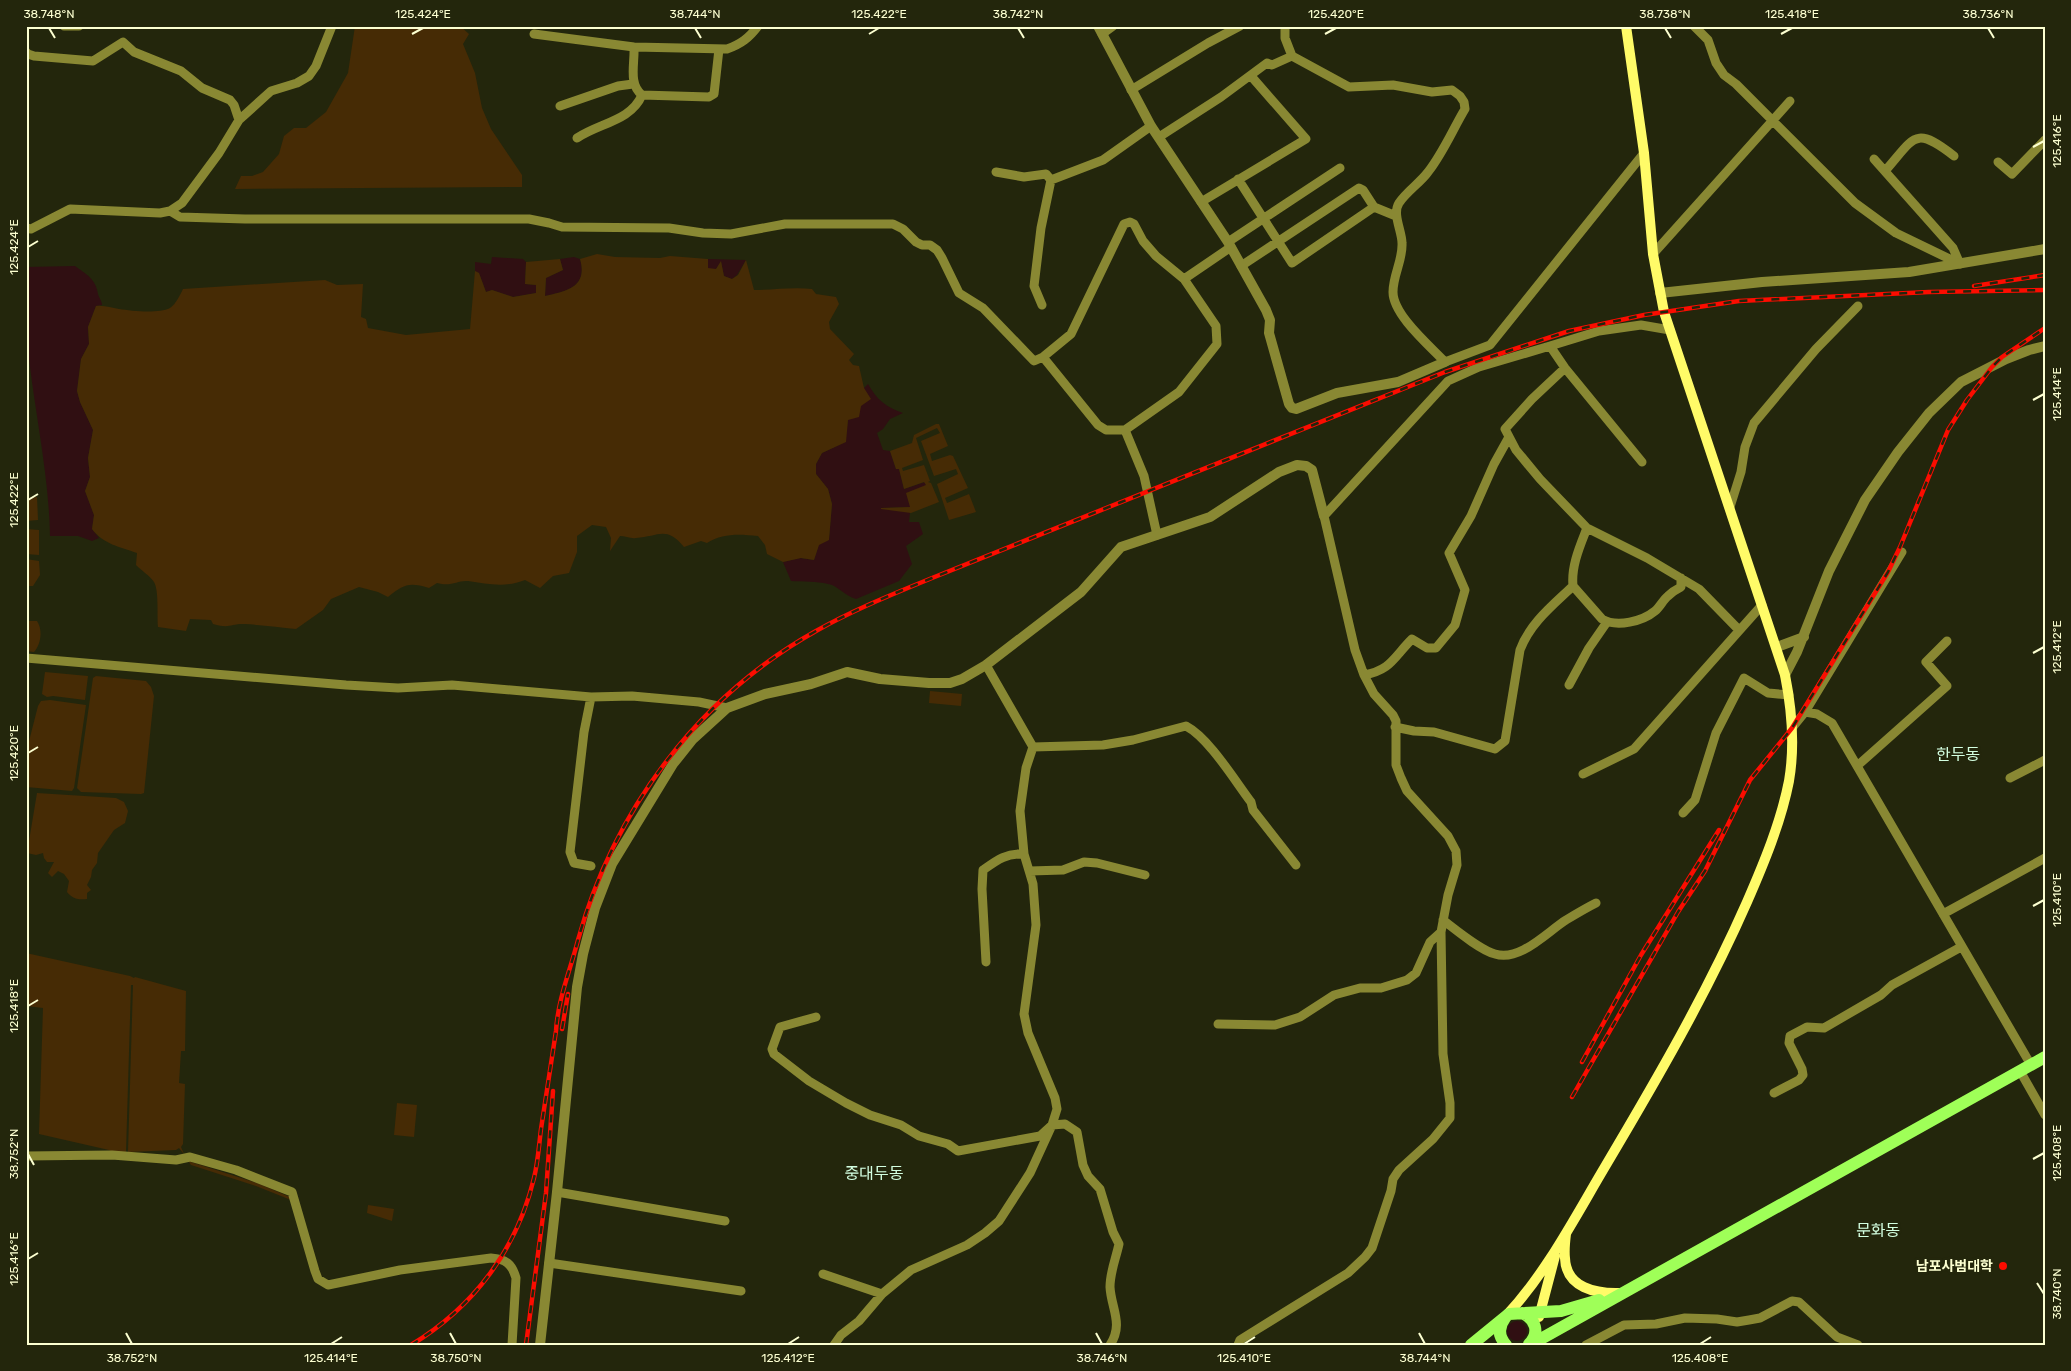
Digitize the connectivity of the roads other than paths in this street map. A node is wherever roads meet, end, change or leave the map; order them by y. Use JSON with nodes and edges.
{"nodes":[{"id":1,"x":64,"y":26,"type":"edge"},
{"id":2,"x":79,"y":26,"type":"edge"},
{"id":3,"x":332,"y":26,"type":"edge"},
{"id":4,"x":758,"y":26,"type":"edge"},
{"id":5,"x":1113,"y":26,"type":"edge"},
{"id":6,"x":1240,"y":26,"type":"edge"},
{"id":7,"x":1285,"y":26,"type":"edge"},
{"id":8,"x":1626,"y":26,"type":"edge"},
{"id":9,"x":1694,"y":26,"type":"edge"},
{"id":10,"x":1100,"y":30,"type":"edge"},
{"id":11,"x":534,"y":34,"type":"dead end"},
{"id":12,"x":634,"y":47,"type":"junction"},
{"id":13,"x":719,"y":49,"type":"junction"},
{"id":14,"x":26,"y":52,"type":"edge"},
{"id":15,"x":1292,"y":56,"type":"junction"},
{"id":16,"x":1251,"y":76,"type":"junction"},
{"id":17,"x":633,"y":84,"type":"junction"},
{"id":18,"x":1130,"y":90,"type":"junction"},
{"id":19,"x":642,"y":95,"type":"junction"},
{"id":20,"x":1790,"y":101,"type":"dead end"},
{"id":21,"x":560,"y":106,"type":"dead end"},
{"id":22,"x":239,"y":120,"type":"junction"},
{"id":23,"x":1772,"y":120,"type":"junction"},
{"id":24,"x":1151,"y":126,"type":"junction"},
{"id":25,"x":1159,"y":136,"type":"junction"},
{"id":26,"x":577,"y":138,"type":"dead end"},
{"id":27,"x":2045,"y":140,"type":"edge"},
{"id":28,"x":1644,"y":154,"type":"junction"},
{"id":29,"x":1954,"y":156,"type":"dead end"},
{"id":30,"x":1874,"y":159,"type":"dead end"},
{"id":31,"x":1998,"y":162,"type":"dead end"},
{"id":32,"x":1340,"y":168,"type":"dead end"},
{"id":33,"x":1885,"y":171,"type":"junction"},
{"id":34,"x":996,"y":172,"type":"dead end"},
{"id":35,"x":1238,"y":179,"type":"junction"},
{"id":36,"x":1051,"y":180,"type":"junction"},
{"id":37,"x":1201,"y":202,"type":"junction"},
{"id":38,"x":1374,"y":207,"type":"junction"},
{"id":39,"x":170,"y":211,"type":"junction"},
{"id":40,"x":1396,"y":216,"type":"junction"},
{"id":41,"x":1263,"y":219,"type":"junction"},
{"id":42,"x":26,"y":228,"type":"edge"},
{"id":43,"x":1278,"y":243,"type":"junction"},
{"id":44,"x":1229,"y":245,"type":"junction"},
{"id":45,"x":2045,"y":249,"type":"edge"},
{"id":46,"x":1653,"y":254,"type":"junction"},
{"id":47,"x":1960,"y":264,"type":"junction"},
{"id":48,"x":1242,"y":266,"type":"junction"},
{"id":49,"x":1184,"y":279,"type":"junction"},
{"id":50,"x":1660,"y":293,"type":"junction"},
{"id":51,"x":1042,"y":305,"type":"dead end"},
{"id":52,"x":1858,"y":306,"type":"dead end"},
{"id":53,"x":1670,"y":330,"type":"junction"},
{"id":54,"x":1550,"y":346,"type":"junction"},
{"id":55,"x":2045,"y":346,"type":"edge"},
{"id":56,"x":1043,"y":357,"type":"junction"},
{"id":57,"x":1445,"y":362,"type":"junction"},
{"id":58,"x":1565,"y":368,"type":"junction"},
{"id":59,"x":1125,"y":430,"type":"junction"},
{"id":60,"x":1509,"y":437,"type":"junction"},
{"id":61,"x":1642,"y":462,"type":"dead end"},
{"id":62,"x":1730,"y":507,"type":"junction"},
{"id":63,"x":1324,"y":516,"type":"junction"},
{"id":64,"x":1586,"y":528,"type":"junction"},
{"id":65,"x":1157,"y":535,"type":"junction"},
{"id":66,"x":1902,"y":552,"type":"dead end"},
{"id":67,"x":1681,"y":578,"type":"junction"},
{"id":68,"x":1573,"y":586,"type":"junction"},
{"id":69,"x":1762,"y":605,"type":"junction"},
{"id":70,"x":1607,"y":622,"type":"junction"},
{"id":71,"x":1739,"y":630,"type":"junction"},
{"id":72,"x":1804,"y":637,"type":"junction"},
{"id":73,"x":1946,"y":641,"type":"dead end"},
{"id":74,"x":1776,"y":648,"type":"junction"},
{"id":75,"x":26,"y":658,"type":"edge"},
{"id":76,"x":986,"y":664,"type":"junction"},
{"id":77,"x":1364,"y":675,"type":"junction"},
{"id":78,"x":1785,"y":675,"type":"junction"},
{"id":79,"x":1569,"y":685,"type":"dead end"},
{"id":80,"x":1789,"y":695,"type":"junction"},
{"id":81,"x":591,"y":697,"type":"junction"},
{"id":82,"x":727,"y":708,"type":"junction"},
{"id":83,"x":1806,"y":712,"type":"junction"},
{"id":84,"x":1395,"y":727,"type":"junction"},
{"id":85,"x":1792,"y":728,"type":"junction"},
{"id":86,"x":1033,"y":747,"type":"junction"},
{"id":87,"x":2045,"y":760,"type":"edge"},
{"id":88,"x":1858,"y":766,"type":"junction"},
{"id":89,"x":1583,"y":774,"type":"dead end"},
{"id":90,"x":2010,"y":778,"type":"dead end"},
{"id":91,"x":1683,"y":813,"type":"dead end"},
{"id":92,"x":1024,"y":854,"type":"junction"},
{"id":93,"x":2045,"y":858,"type":"edge"},
{"id":94,"x":1296,"y":865,"type":"dead end"},
{"id":95,"x":591,"y":866,"type":"dead end"},
{"id":96,"x":1030,"y":871,"type":"junction"},
{"id":97,"x":1145,"y":875,"type":"dead end"},
{"id":98,"x":1596,"y":903,"type":"dead end"},
{"id":99,"x":1943,"y":914,"type":"junction"},
{"id":100,"x":1443,"y":920,"type":"junction"},
{"id":101,"x":1441,"y":932,"type":"junction"},
{"id":102,"x":1961,"y":947,"type":"junction"},
{"id":103,"x":986,"y":962,"type":"dead end"},
{"id":104,"x":816,"y":1017,"type":"dead end"},
{"id":105,"x":1218,"y":1024,"type":"dead end"},
{"id":106,"x":2045,"y":1057,"type":"edge"},
{"id":107,"x":2026,"y":1068,"type":"junction"},
{"id":108,"x":1774,"y":1093,"type":"dead end"},
{"id":109,"x":2045,"y":1115,"type":"edge"},
{"id":110,"x":1052,"y":1125,"type":"junction"},
{"id":111,"x":26,"y":1156,"type":"edge"},
{"id":112,"x":557,"y":1192,"type":"junction"},
{"id":113,"x":725,"y":1221,"type":"dead end"},
{"id":114,"x":1566,"y":1232,"type":"junction"},
{"id":115,"x":1558,"y":1246,"type":"junction"},
{"id":116,"x":549,"y":1263,"type":"junction"},
{"id":117,"x":823,"y":1274,"type":"dead end"},
{"id":118,"x":741,"y":1291,"type":"dead end"},
{"id":119,"x":1621,"y":1293,"type":"junction"},
{"id":120,"x":882,"y":1294,"type":"junction"},
{"id":121,"x":1522,"y":1313,"type":"junction"},
{"id":122,"x":1539,"y":1314,"type":"junction"},
{"id":123,"x":1505,"y":1318,"type":"junction"},
{"id":124,"x":1536,"y":1332,"type":"junction"},
{"id":125,"x":512,"y":1345,"type":"edge"},
{"id":126,"x":540,"y":1345,"type":"edge"},
{"id":127,"x":834,"y":1345,"type":"edge"},
{"id":128,"x":1110,"y":1345,"type":"edge"},
{"id":129,"x":1238,"y":1345,"type":"edge"},
{"id":130,"x":1470,"y":1345,"type":"edge"},
{"id":131,"x":1506,"y":1345,"type":"edge"},
{"id":132,"x":1529,"y":1345,"type":"edge"},
{"id":133,"x":1586,"y":1345,"type":"edge"},
{"id":134,"x":1858,"y":1345,"type":"edge"}],
"edges":[{"from":1,"to":2,"type":"street"},
{"from":3,"to":22,"type":"street"},
{"from":4,"to":13,"type":"street"},
{"from":5,"to":10,"type":"street"},
{"from":6,"to":18,"type":"street"},
{"from":7,"to":15,"type":"street"},
{"from":8,"to":28,"type":"main road"},
{"from":9,"to":23,"type":"street"},
{"from":10,"to":18,"type":"street"},
{"from":11,"to":12,"type":"street"},
{"from":12,"to":13,"type":"street"},
{"from":12,"to":17,"type":"street"},
{"from":13,"to":19,"type":"street"},
{"from":14,"to":22,"type":"street"},
{"from":15,"to":16,"type":"street"},
{"from":15,"to":40,"type":"street"},
{"from":16,"to":25,"type":"street"},
{"from":16,"to":35,"type":"street"},
{"from":17,"to":19,"type":"street"},
{"from":17,"to":21,"type":"street"},
{"from":18,"to":24,"type":"street"},
{"from":19,"to":26,"type":"street"},
{"from":20,"to":23,"type":"street"},
{"from":22,"to":39,"type":"street"},
{"from":23,"to":46,"type":"street"},
{"from":23,"to":47,"type":"street"},
{"from":24,"to":25,"type":"street"},
{"from":24,"to":36,"type":"street"},
{"from":25,"to":37,"type":"street"},
{"from":27,"to":31,"type":"street"},
{"from":28,"to":46,"type":"main road"},
{"from":28,"to":57,"type":"street"},
{"from":29,"to":33,"type":"street"},
{"from":30,"to":33,"type":"street"},
{"from":32,"to":41,"type":"street"},
{"from":33,"to":47,"type":"street"},
{"from":34,"to":36,"type":"street"},
{"from":35,"to":37,"type":"street"},
{"from":35,"to":41,"type":"street"},
{"from":36,"to":51,"type":"street"},
{"from":37,"to":44,"type":"street"},
{"from":38,"to":40,"type":"street"},
{"from":38,"to":43,"type":"street"},
{"from":38,"to":43,"type":"street"},
{"from":39,"to":42,"type":"street"},
{"from":39,"to":56,"type":"street"},
{"from":40,"to":57,"type":"street"},
{"from":41,"to":43,"type":"street"},
{"from":41,"to":44,"type":"street"},
{"from":43,"to":48,"type":"street"},
{"from":44,"to":48,"type":"street"},
{"from":44,"to":49,"type":"street"},
{"from":45,"to":47,"type":"street"},
{"from":46,"to":50,"type":"main road"},
{"from":47,"to":50,"type":"street"},
{"from":48,"to":57,"type":"street"},
{"from":49,"to":56,"type":"street"},
{"from":49,"to":59,"type":"street"},
{"from":50,"to":53,"type":"main road"},
{"from":52,"to":62,"type":"street"},
{"from":53,"to":54,"type":"street"},
{"from":53,"to":62,"type":"main road"},
{"from":54,"to":58,"type":"street"},
{"from":54,"to":63,"type":"street"},
{"from":55,"to":72,"type":"street"},
{"from":56,"to":59,"type":"street"},
{"from":58,"to":60,"type":"street"},
{"from":58,"to":61,"type":"street"},
{"from":59,"to":65,"type":"street"},
{"from":60,"to":64,"type":"street"},
{"from":60,"to":77,"type":"street"},
{"from":62,"to":69,"type":"main road"},
{"from":63,"to":65,"type":"street"},
{"from":63,"to":77,"type":"street"},
{"from":64,"to":67,"type":"street"},
{"from":64,"to":68,"type":"street"},
{"from":65,"to":76,"type":"street"},
{"from":66,"to":83,"type":"street"},
{"from":67,"to":70,"type":"street"},
{"from":67,"to":71,"type":"street"},
{"from":68,"to":70,"type":"street"},
{"from":68,"to":84,"type":"street"},
{"from":69,"to":71,"type":"street"},
{"from":69,"to":74,"type":"main road"},
{"from":70,"to":79,"type":"street"},
{"from":71,"to":89,"type":"street"},
{"from":72,"to":74,"type":"street"},
{"from":72,"to":78,"type":"street"},
{"from":73,"to":88,"type":"street"},
{"from":74,"to":78,"type":"main road"},
{"from":75,"to":81,"type":"street"},
{"from":76,"to":82,"type":"street"},
{"from":76,"to":86,"type":"street"},
{"from":77,"to":84,"type":"street"},
{"from":78,"to":80,"type":"main road"},
{"from":80,"to":85,"type":"main road"},
{"from":80,"to":91,"type":"street"},
{"from":81,"to":82,"type":"street"},
{"from":81,"to":95,"type":"street"},
{"from":82,"to":112,"type":"street"},
{"from":83,"to":85,"type":"street"},
{"from":83,"to":88,"type":"street"},
{"from":84,"to":100,"type":"street"},
{"from":85,"to":114,"type":"main road"},
{"from":86,"to":92,"type":"street"},
{"from":86,"to":94,"type":"street"},
{"from":87,"to":90,"type":"street"},
{"from":88,"to":99,"type":"street"},
{"from":92,"to":96,"type":"street"},
{"from":92,"to":103,"type":"street"},
{"from":93,"to":99,"type":"street"},
{"from":96,"to":97,"type":"street"},
{"from":96,"to":110,"type":"street"},
{"from":98,"to":100,"type":"street"},
{"from":99,"to":102,"type":"street"},
{"from":100,"to":101,"type":"street"},
{"from":101,"to":105,"type":"street"},
{"from":101,"to":129,"type":"street"},
{"from":102,"to":107,"type":"street"},
{"from":102,"to":108,"type":"street"},
{"from":104,"to":110,"type":"street"},
{"from":106,"to":107,"type":"main road"},
{"from":107,"to":109,"type":"street"},
{"from":107,"to":119,"type":"main road"},
{"from":110,"to":120,"type":"street"},
{"from":110,"to":128,"type":"street"},
{"from":111,"to":125,"type":"street"},
{"from":112,"to":113,"type":"street"},
{"from":112,"to":116,"type":"street"},
{"from":114,"to":115,"type":"main road"},
{"from":114,"to":119,"type":"main road"},
{"from":115,"to":122,"type":"main road"},
{"from":115,"to":123,"type":"main road"},
{"from":116,"to":118,"type":"street"},
{"from":116,"to":126,"type":"street"},
{"from":117,"to":120,"type":"street"},
{"from":119,"to":122,"type":"main road"},
{"from":119,"to":132,"type":"main road"},
{"from":120,"to":127,"type":"street"},
{"from":121,"to":122,"type":"main road"},
{"from":121,"to":123,"type":"main road"},
{"from":121,"to":124,"type":"main road"},
{"from":122,"to":124,"type":"main road"},
{"from":123,"to":130,"type":"main road"},
{"from":123,"to":131,"type":"main road"},
{"from":124,"to":132,"type":"main road"},
{"from":133,"to":134,"type":"street"}]}
